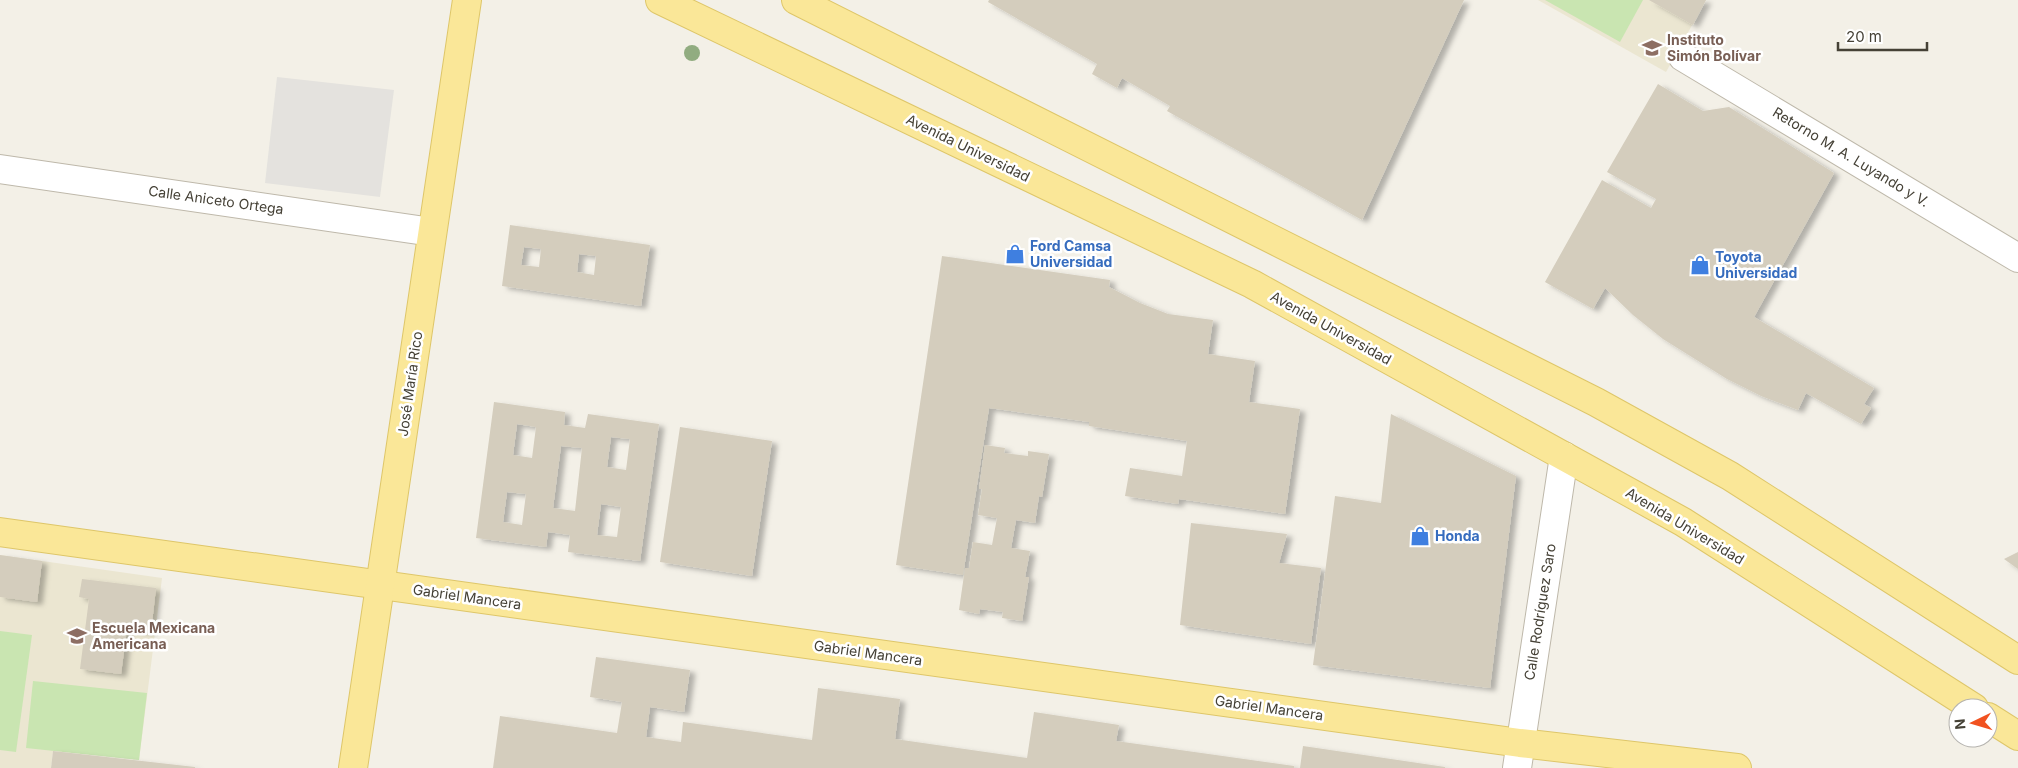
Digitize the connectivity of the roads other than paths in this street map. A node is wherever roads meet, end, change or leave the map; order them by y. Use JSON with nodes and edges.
{"nodes":[{"id":1,"x":467,"y":0,"type":"edge"},
{"id":2,"x":660,"y":0,"type":"edge"},
{"id":3,"x":796,"y":0,"type":"edge"},
{"id":4,"x":1683,"y":57,"type":"dead end"},
{"id":5,"x":0,"y":168,"type":"edge"},
{"id":6,"x":432,"y":232,"type":"junction"},
{"id":7,"x":2018,"y":258,"type":"edge"},
{"id":8,"x":1564,"y":456,"type":"junction"},
{"id":9,"x":0,"y":532,"type":"edge"},
{"id":10,"x":380,"y":585,"type":"junction"},
{"id":11,"x":2018,"y":660,"type":"edge"},
{"id":12,"x":1958,"y":698,"type":"edge"},
{"id":13,"x":1998,"y":723,"type":"edge"},
{"id":14,"x":2018,"y":736,"type":"edge"},
{"id":15,"x":1519,"y":755,"type":"edge"},
{"id":16,"x":353,"y":768,"type":"edge"},
{"id":17,"x":1737,"y":768,"type":"edge"}],
"edges":[{"from":1,"to":6,"type":"main road","name":"José María Rico"},
{"from":2,"to":8,"type":"main road","name":"Avenida Universidad"},
{"from":3,"to":11,"type":"main road"},
{"from":4,"to":7,"type":"street","name":"Retorno M. A. Luyando y V."},
{"from":5,"to":6,"type":"street","name":"Calle Aniceto Ortega"},
{"from":6,"to":10,"type":"main road","name":"José María Rico"},
{"from":8,"to":12,"type":"main road","name":"Avenida Universidad"},
{"from":8,"to":15,"type":"street","name":"Calle Rodríguez Saro"},
{"from":9,"to":10,"type":"main road","name":"Gabriel Mancera"},
{"from":10,"to":15,"type":"main road","name":"Gabriel Mancera"},
{"from":10,"to":16,"type":"main road","name":"José María Rico"},
{"from":13,"to":14,"type":"main road"},
{"from":15,"to":17,"type":"main road","name":"Gabriel Mancera"}]}
